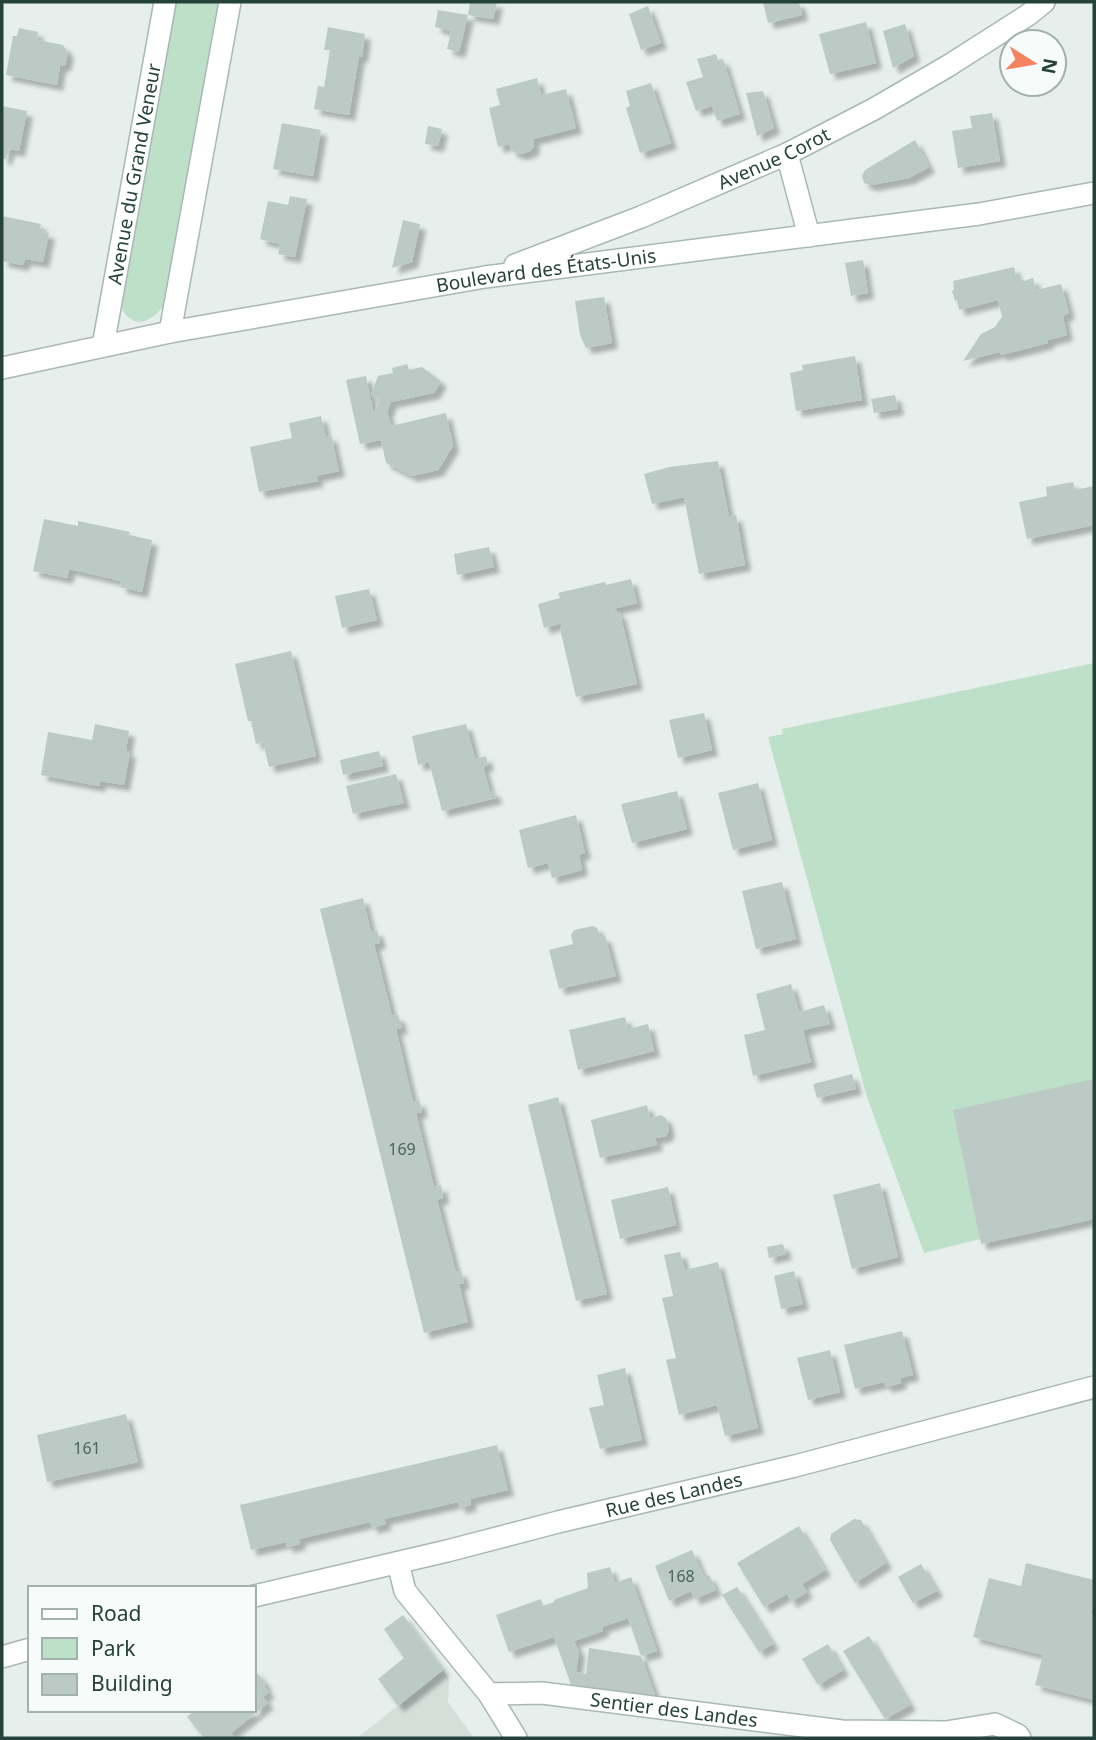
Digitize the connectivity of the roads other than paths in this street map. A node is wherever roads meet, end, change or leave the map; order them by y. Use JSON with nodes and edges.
{"nodes":[{"id":1,"x":165,"y":2,"type":"edge"},
{"id":2,"x":230,"y":2,"type":"edge"},
{"id":3,"x":1044,"y":2,"type":"edge"},
{"id":4,"x":787,"y":154,"type":"junction"},
{"id":5,"x":1094,"y":193,"type":"edge"},
{"id":6,"x":809,"y":236,"type":"junction"},
{"id":7,"x":485,"y":277,"type":"junction"},
{"id":8,"x":170,"y":332,"type":"junction"},
{"id":9,"x":103,"y":346,"type":"junction"},
{"id":10,"x":2,"y":368,"type":"edge"},
{"id":11,"x":1094,"y":1387,"type":"edge"},
{"id":12,"x":398,"y":1563,"type":"junction"},
{"id":13,"x":256,"y":1596,"type":"edge"},
{"id":14,"x":28,"y":1650,"type":"edge"},
{"id":15,"x":2,"y":1657,"type":"edge"},
{"id":16,"x":489,"y":1695,"type":"junction"},
{"id":17,"x":516,"y":1738,"type":"edge"},
{"id":18,"x":1020,"y":1738,"type":"edge"}],
"edges":[{"from":1,"to":9,"type":"street","name":"Avenue du Grand Veneur"},
{"from":2,"to":8,"type":"street"},
{"from":3,"to":4,"type":"street","name":"Avenue Corot"},
{"from":4,"to":6,"type":"street"},
{"from":4,"to":7,"type":"street","name":"Avenue Corot"},
{"from":5,"to":6,"type":"street","name":"Boulevard des États-Unis"},
{"from":6,"to":7,"type":"street","name":"Boulevard des États-Unis"},
{"from":7,"to":8,"type":"street","name":"Boulevard des États-Unis"},
{"from":8,"to":9,"type":"street","name":"Boulevard des États-Unis"},
{"from":9,"to":10,"type":"street","name":"Boulevard des États-Unis"},
{"from":11,"to":12,"type":"street","name":"Rue des Landes"},
{"from":12,"to":13,"type":"street","name":"Rue des Landes"},
{"from":12,"to":16,"type":"street"},
{"from":14,"to":15,"type":"street"},
{"from":16,"to":17,"type":"street"},
{"from":16,"to":18,"type":"street","name":"Sentier des Landes"}]}
